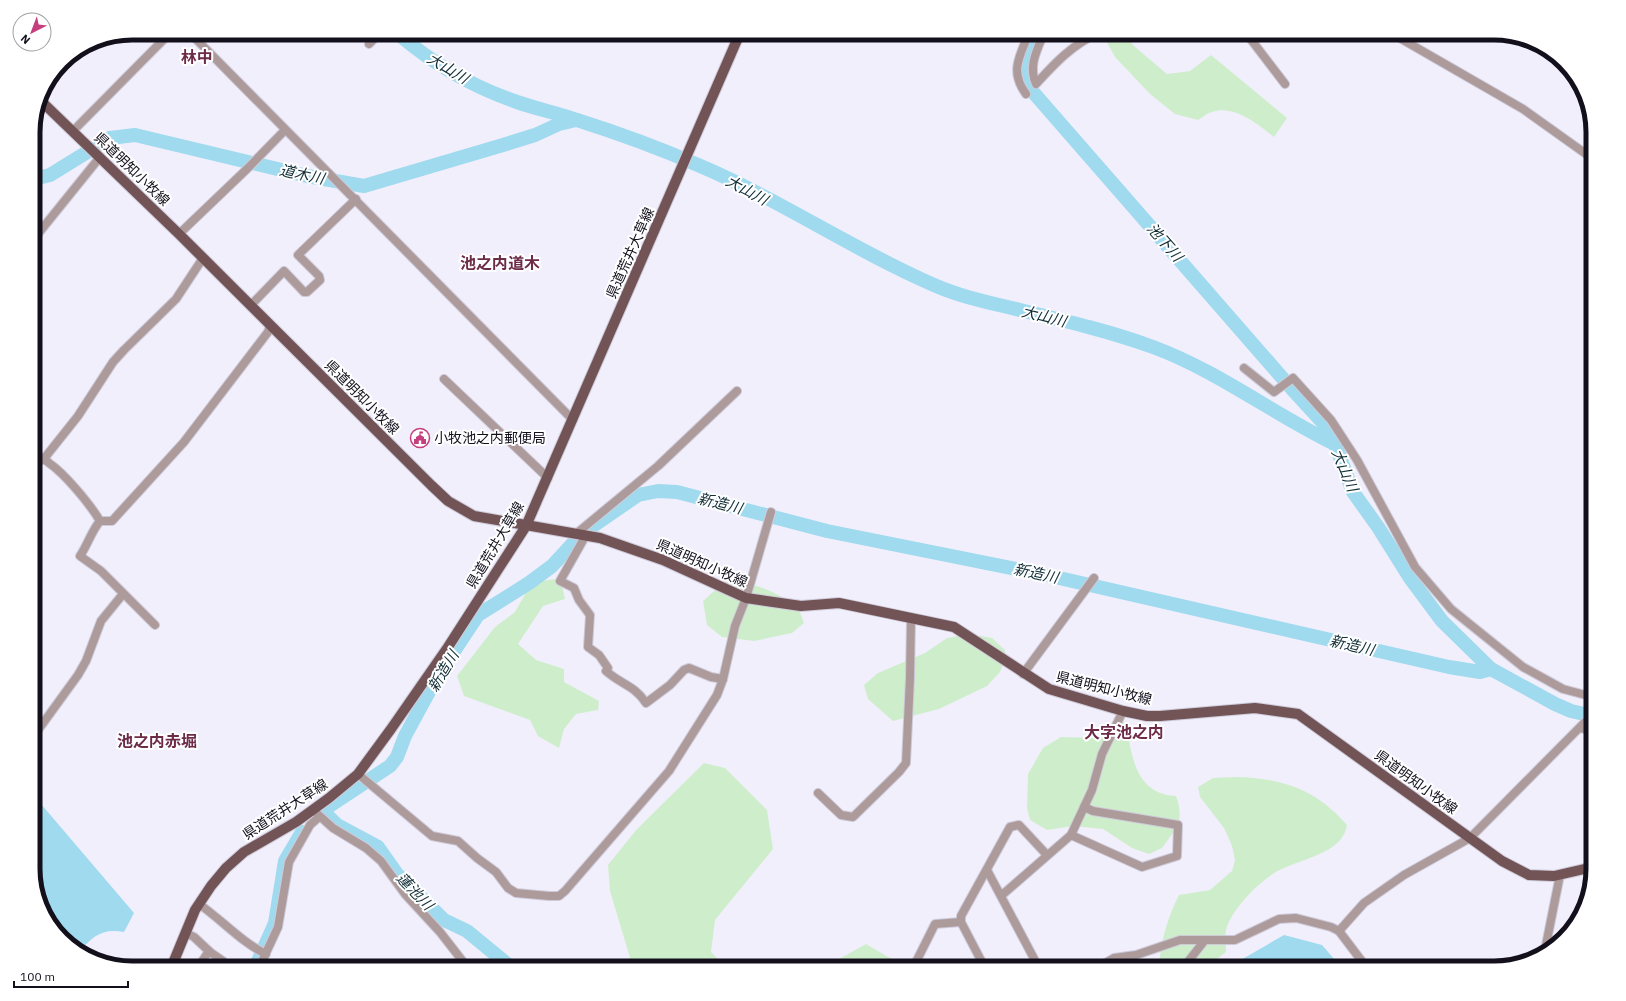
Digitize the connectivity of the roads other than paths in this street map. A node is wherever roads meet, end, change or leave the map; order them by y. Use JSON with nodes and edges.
{"nodes":[{"id":1,"x":163,"y":40,"type":"edge"},
{"id":2,"x":197,"y":40,"type":"edge"},
{"id":3,"x":373,"y":40,"type":"edge"},
{"id":4,"x":737,"y":40,"type":"edge"},
{"id":5,"x":1027,"y":40,"type":"edge"},
{"id":6,"x":1041,"y":40,"type":"edge"},
{"id":7,"x":1082,"y":40,"type":"edge"},
{"id":8,"x":1251,"y":40,"type":"edge"},
{"id":9,"x":1403,"y":40,"type":"edge"},
{"id":10,"x":369,"y":44,"type":"dead end"},
{"id":11,"x":1285,"y":84,"type":"dead end"},
{"id":12,"x":1026,"y":94,"type":"dead end"},
{"id":13,"x":44,"y":104,"type":"edge"},
{"id":14,"x":284,"y":130,"type":"junction"},
{"id":15,"x":73,"y":131,"type":"junction"},
{"id":16,"x":94,"y":151,"type":"junction"},
{"id":17,"x":1586,"y":154,"type":"edge"},
{"id":18,"x":356,"y":199,"type":"junction"},
{"id":19,"x":40,"y":230,"type":"edge"},
{"id":20,"x":179,"y":234,"type":"junction"},
{"id":21,"x":203,"y":258,"type":"junction"},
{"id":22,"x":251,"y":305,"type":"junction"},
{"id":23,"x":270,"y":325,"type":"junction"},
{"id":24,"x":1244,"y":368,"type":"dead end"},
{"id":25,"x":444,"y":379,"type":"dead end"},
{"id":26,"x":737,"y":391,"type":"dead end"},
{"id":27,"x":573,"y":420,"type":"junction"},
{"id":28,"x":40,"y":458,"type":"edge"},
{"id":29,"x":43,"y":460,"type":"junction"},
{"id":30,"x":548,"y":478,"type":"junction"},
{"id":31,"x":771,"y":512,"type":"dead end"},
{"id":32,"x":100,"y":520,"type":"junction"},
{"id":33,"x":526,"y":526,"type":"junction"},
{"id":34,"x":581,"y":534,"type":"junction"},
{"id":35,"x":1094,"y":578,"type":"dead end"},
{"id":36,"x":124,"y":594,"type":"junction"},
{"id":37,"x":746,"y":598,"type":"junction"},
{"id":38,"x":911,"y":619,"type":"junction"},
{"id":39,"x":155,"y":625,"type":"dead end"},
{"id":40,"x":1023,"y":674,"type":"junction"},
{"id":41,"x":723,"y":679,"type":"junction"},
{"id":42,"x":1586,"y":695,"type":"edge"},
{"id":43,"x":1123,"y":711,"type":"junction"},
{"id":44,"x":1586,"y":722,"type":"edge"},
{"id":45,"x":40,"y":728,"type":"edge"},
{"id":46,"x":1580,"y":728,"type":"junction"},
{"id":47,"x":1586,"y":729,"type":"edge"},
{"id":48,"x":358,"y":774,"type":"junction"},
{"id":49,"x":818,"y":793,"type":"dead end"},
{"id":50,"x":1084,"y":807,"type":"junction"},
{"id":51,"x":316,"y":813,"type":"junction"},
{"id":52,"x":1071,"y":835,"type":"junction"},
{"id":53,"x":1470,"y":838,"type":"junction"},
{"id":54,"x":1047,"y":856,"type":"junction"},
{"id":55,"x":1586,"y":869,"type":"edge"},
{"id":56,"x":987,"y":870,"type":"junction"},
{"id":57,"x":1560,"y":875,"type":"junction"},
{"id":58,"x":1002,"y":896,"type":"junction"},
{"id":59,"x":199,"y":904,"type":"junction"},
{"id":60,"x":961,"y":922,"type":"junction"},
{"id":61,"x":1338,"y":931,"type":"junction"},
{"id":62,"x":186,"y":933,"type":"junction"},
{"id":63,"x":1205,"y":940,"type":"junction"},
{"id":64,"x":1546,"y":945,"type":"edge"},
{"id":65,"x":209,"y":951,"type":"junction"},
{"id":66,"x":266,"y":954,"type":"junction"},
{"id":67,"x":174,"y":961,"type":"edge"},
{"id":68,"x":202,"y":961,"type":"edge"},
{"id":69,"x":223,"y":961,"type":"edge"},
{"id":70,"x":262,"y":961,"type":"edge"},
{"id":71,"x":463,"y":961,"type":"edge"},
{"id":72,"x":916,"y":961,"type":"edge"},
{"id":73,"x":981,"y":961,"type":"edge"},
{"id":74,"x":1035,"y":961,"type":"edge"},
{"id":75,"x":1109,"y":961,"type":"edge"},
{"id":76,"x":1188,"y":961,"type":"edge"},
{"id":77,"x":1361,"y":961,"type":"edge"}],
"edges":[{"from":1,"to":15,"type":"street"},
{"from":2,"to":14,"type":"street"},
{"from":3,"to":10,"type":"street"},
{"from":4,"to":27,"type":"main road","name":"県道荒井大草線"},
{"from":5,"to":12,"type":"street"},
{"from":6,"to":7,"type":"street"},
{"from":8,"to":11,"type":"street"},
{"from":9,"to":17,"type":"street"},
{"from":13,"to":15,"type":"main road","name":"県道明知小牧線"},
{"from":14,"to":18,"type":"street"},
{"from":14,"to":20,"type":"street"},
{"from":15,"to":16,"type":"main road","name":"県道明知小牧線"},
{"from":16,"to":19,"type":"street"},
{"from":16,"to":20,"type":"main road","name":"県道明知小牧線"},
{"from":18,"to":22,"type":"street"},
{"from":18,"to":27,"type":"street"},
{"from":20,"to":21,"type":"main road","name":"県道明知小牧線"},
{"from":21,"to":22,"type":"main road","name":"県道明知小牧線"},
{"from":21,"to":29,"type":"street"},
{"from":22,"to":23,"type":"main road","name":"県道明知小牧線"},
{"from":23,"to":32,"type":"street"},
{"from":23,"to":33,"type":"main road","name":"県道明知小牧線"},
{"from":24,"to":42,"type":"street"},
{"from":25,"to":30,"type":"street"},
{"from":26,"to":34,"type":"street"},
{"from":27,"to":30,"type":"main road","name":"県道荒井大草線"},
{"from":28,"to":29,"type":"street"},
{"from":29,"to":32,"type":"street"},
{"from":30,"to":33,"type":"main road","name":"県道荒井大草線"},
{"from":31,"to":37,"type":"street"},
{"from":32,"to":36,"type":"street"},
{"from":33,"to":34,"type":"main road","name":"県道明知小牧線"},
{"from":33,"to":48,"type":"main road","name":"県道荒井大草線"},
{"from":34,"to":37,"type":"main road","name":"県道明知小牧線"},
{"from":34,"to":41,"type":"street"},
{"from":35,"to":40,"type":"street"},
{"from":36,"to":39,"type":"street"},
{"from":36,"to":45,"type":"street"},
{"from":37,"to":38,"type":"main road","name":"県道明知小牧線"},
{"from":37,"to":41,"type":"street"},
{"from":38,"to":40,"type":"main road","name":"県道明知小牧線"},
{"from":38,"to":49,"type":"street"},
{"from":40,"to":43,"type":"main road","name":"県道明知小牧線"},
{"from":41,"to":48,"type":"street"},
{"from":43,"to":50,"type":"street"},
{"from":43,"to":53,"type":"main road","name":"県道明知小牧線"},
{"from":44,"to":46,"type":"street"},
{"from":46,"to":47,"type":"street"},
{"from":46,"to":53,"type":"street"},
{"from":48,"to":51,"type":"main road","name":"県道荒井大草線"},
{"from":50,"to":52,"type":"street"},
{"from":50,"to":52,"type":"street"},
{"from":51,"to":59,"type":"main road","name":"県道荒井大草線"},
{"from":51,"to":66,"type":"street"},
{"from":51,"to":71,"type":"street"},
{"from":52,"to":54,"type":"street"},
{"from":53,"to":57,"type":"main road","name":"県道明知小牧線"},
{"from":53,"to":61,"type":"street"},
{"from":54,"to":56,"type":"street"},
{"from":54,"to":58,"type":"street"},
{"from":55,"to":57,"type":"main road","name":"県道明知小牧線"},
{"from":56,"to":58,"type":"street"},
{"from":56,"to":60,"type":"street"},
{"from":57,"to":64,"type":"street"},
{"from":58,"to":74,"type":"street"},
{"from":59,"to":62,"type":"main road","name":"県道荒井大草線"},
{"from":59,"to":66,"type":"street"},
{"from":60,"to":72,"type":"street"},
{"from":60,"to":73,"type":"street"},
{"from":61,"to":63,"type":"street"},
{"from":61,"to":77,"type":"street"},
{"from":62,"to":65,"type":"street"},
{"from":62,"to":67,"type":"main road","name":"県道荒井大草線"},
{"from":63,"to":75,"type":"street"},
{"from":63,"to":76,"type":"street"},
{"from":65,"to":68,"type":"street"},
{"from":65,"to":69,"type":"street"},
{"from":66,"to":70,"type":"street"}]}
